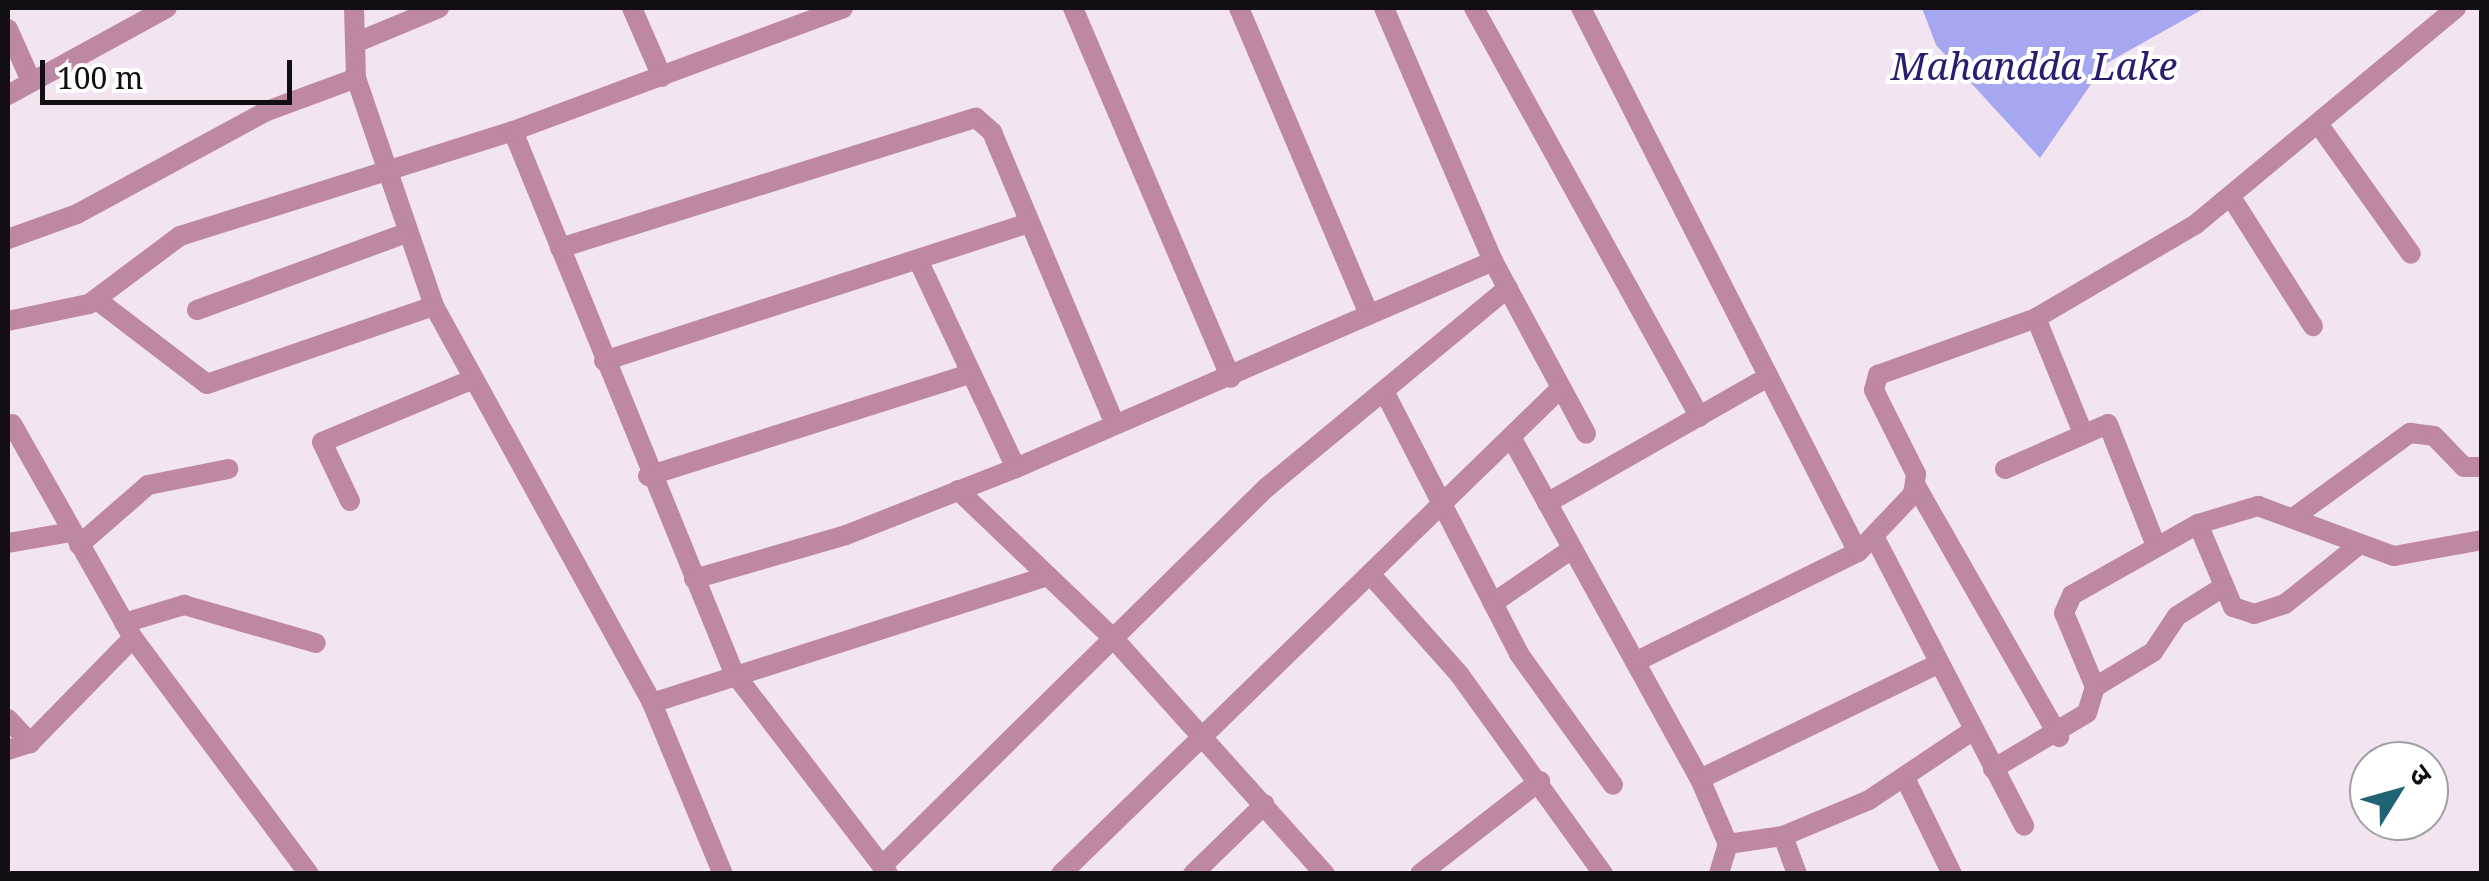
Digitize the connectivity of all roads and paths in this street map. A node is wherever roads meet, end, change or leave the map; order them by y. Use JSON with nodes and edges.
{"nodes":[{"id":1,"x":167,"y":8,"type":"edge"},
{"id":2,"x":354,"y":8,"type":"edge"},
{"id":3,"x":439,"y":8,"type":"edge"},
{"id":4,"x":632,"y":8,"type":"edge"},
{"id":5,"x":843,"y":8,"type":"edge"},
{"id":6,"x":1073,"y":8,"type":"edge"},
{"id":7,"x":1239,"y":8,"type":"edge"},
{"id":8,"x":1384,"y":8,"type":"edge"},
{"id":9,"x":1474,"y":8,"type":"edge"},
{"id":10,"x":1581,"y":8,"type":"edge"},
{"id":11,"x":2456,"y":8,"type":"edge"},
{"id":12,"x":8,"y":29,"type":"edge"},
{"id":13,"x":355,"y":44,"type":"junction"},
{"id":14,"x":662,"y":76,"type":"junction"},
{"id":15,"x":356,"y":78,"type":"junction"},
{"id":16,"x":32,"y":81,"type":"junction"},
{"id":17,"x":8,"y":95,"type":"edge"},
{"id":18,"x":2318,"y":126,"type":"junction"},
{"id":19,"x":513,"y":131,"type":"junction"},
{"id":20,"x":382,"y":168,"type":"junction"},
{"id":21,"x":2231,"y":196,"type":"junction"},
{"id":22,"x":1026,"y":224,"type":"junction"},
{"id":23,"x":10,"y":231,"type":"edge"},
{"id":24,"x":404,"y":234,"type":"junction"},
{"id":25,"x":560,"y":248,"type":"junction"},
{"id":26,"x":2412,"y":254,"type":"dead end"},
{"id":27,"x":919,"y":262,"type":"junction"},
{"id":28,"x":1493,"y":262,"type":"junction"},
{"id":29,"x":1508,"y":288,"type":"junction"},
{"id":30,"x":97,"y":300,"type":"junction"},
{"id":31,"x":434,"y":306,"type":"junction"},
{"id":32,"x":197,"y":310,"type":"dead end"},
{"id":33,"x":1369,"y":314,"type":"junction"},
{"id":34,"x":2036,"y":318,"type":"junction"},
{"id":35,"x":8,"y":321,"type":"edge"},
{"id":36,"x":2313,"y":326,"type":"dead end"},
{"id":37,"x":604,"y":360,"type":"junction"},
{"id":38,"x":970,"y":374,"type":"junction"},
{"id":39,"x":1768,"y":377,"type":"junction"},
{"id":40,"x":1231,"y":378,"type":"junction"},
{"id":41,"x":474,"y":379,"type":"junction"},
{"id":42,"x":1562,"y":388,"type":"junction"},
{"id":43,"x":1384,"y":391,"type":"junction"},
{"id":44,"x":1700,"y":417,"type":"junction"},
{"id":45,"x":12,"y":424,"type":"dead end"},
{"id":46,"x":1115,"y":424,"type":"junction"},
{"id":47,"x":2083,"y":433,"type":"junction"},
{"id":48,"x":1586,"y":434,"type":"dead end"},
{"id":49,"x":1511,"y":437,"type":"junction"},
{"id":50,"x":1016,"y":468,"type":"junction"},
{"id":51,"x":2005,"y":468,"type":"dead end"},
{"id":52,"x":2482,"y":468,"type":"edge"},
{"id":53,"x":228,"y":469,"type":"dead end"},
{"id":54,"x":648,"y":476,"type":"junction"},
{"id":55,"x":1916,"y":486,"type":"junction"},
{"id":56,"x":958,"y":490,"type":"junction"},
{"id":57,"x":350,"y":501,"type":"dead end"},
{"id":58,"x":1443,"y":502,"type":"junction"},
{"id":59,"x":1547,"y":503,"type":"junction"},
{"id":60,"x":2297,"y":515,"type":"junction"},
{"id":61,"x":2198,"y":524,"type":"junction"},
{"id":62,"x":75,"y":538,"type":"junction"},
{"id":63,"x":1876,"y":538,"type":"junction"},
{"id":64,"x":2482,"y":540,"type":"edge"},
{"id":65,"x":8,"y":543,"type":"edge"},
{"id":66,"x":2156,"y":546,"type":"junction"},
{"id":67,"x":1572,"y":548,"type":"junction"},
{"id":68,"x":2355,"y":548,"type":"junction"},
{"id":69,"x":1858,"y":552,"type":"junction"},
{"id":70,"x":1370,"y":574,"type":"junction"},
{"id":71,"x":1048,"y":576,"type":"junction"},
{"id":72,"x":694,"y":579,"type":"junction"},
{"id":73,"x":2223,"y":587,"type":"junction"},
{"id":74,"x":1493,"y":603,"type":"junction"},
{"id":75,"x":128,"y":630,"type":"junction"},
{"id":76,"x":1114,"y":639,"type":"junction"},
{"id":77,"x":316,"y":643,"type":"dead end"},
{"id":78,"x":1636,"y":662,"type":"junction"},
{"id":79,"x":1938,"y":664,"type":"junction"},
{"id":80,"x":734,"y":673,"type":"junction"},
{"id":81,"x":2095,"y":687,"type":"junction"},
{"id":82,"x":652,"y":703,"type":"junction"},
{"id":83,"x":8,"y":719,"type":"edge"},
{"id":84,"x":1972,"y":730,"type":"junction"},
{"id":85,"x":1205,"y":736,"type":"junction"},
{"id":86,"x":2059,"y":737,"type":"junction"},
{"id":87,"x":30,"y":743,"type":"junction"},
{"id":88,"x":8,"y":750,"type":"edge"},
{"id":89,"x":1993,"y":769,"type":"junction"},
{"id":90,"x":1700,"y":778,"type":"junction"},
{"id":91,"x":1906,"y":780,"type":"junction"},
{"id":92,"x":1540,"y":781,"type":"junction"},
{"id":93,"x":1613,"y":786,"type":"dead end"},
{"id":94,"x":1265,"y":804,"type":"junction"},
{"id":95,"x":2024,"y":826,"type":"dead end"},
{"id":96,"x":1784,"y":836,"type":"junction"},
{"id":97,"x":1728,"y":844,"type":"junction"},
{"id":98,"x":885,"y":870,"type":"edge"},
{"id":99,"x":309,"y":874,"type":"edge"},
{"id":100,"x":723,"y":874,"type":"edge"},
{"id":101,"x":1062,"y":874,"type":"edge"},
{"id":102,"x":1192,"y":874,"type":"edge"},
{"id":103,"x":1325,"y":874,"type":"edge"},
{"id":104,"x":1420,"y":874,"type":"edge"},
{"id":105,"x":1603,"y":874,"type":"edge"},
{"id":106,"x":1719,"y":874,"type":"edge"},
{"id":107,"x":1797,"y":874,"type":"edge"},
{"id":108,"x":1952,"y":874,"type":"edge"}],
"edges":[{"from":1,"to":16,"type":"street"},
{"from":2,"to":13,"type":"street"},
{"from":3,"to":13,"type":"street"},
{"from":4,"to":14,"type":"street"},
{"from":5,"to":14,"type":"street"},
{"from":6,"to":40,"type":"street"},
{"from":7,"to":33,"type":"street"},
{"from":8,"to":28,"type":"street"},
{"from":9,"to":44,"type":"street"},
{"from":10,"to":39,"type":"street"},
{"from":11,"to":18,"type":"street"},
{"from":12,"to":16,"type":"street"},
{"from":13,"to":15,"type":"street"},
{"from":14,"to":19,"type":"street"},
{"from":15,"to":20,"type":"street"},
{"from":15,"to":23,"type":"street"},
{"from":16,"to":17,"type":"street"},
{"from":18,"to":21,"type":"street"},
{"from":18,"to":26,"type":"street"},
{"from":19,"to":20,"type":"street"},
{"from":19,"to":25,"type":"street"},
{"from":20,"to":24,"type":"street"},
{"from":20,"to":30,"type":"street"},
{"from":21,"to":34,"type":"street"},
{"from":21,"to":36,"type":"street"},
{"from":22,"to":25,"type":"street"},
{"from":22,"to":27,"type":"street"},
{"from":22,"to":46,"type":"street"},
{"from":24,"to":31,"type":"street"},
{"from":24,"to":32,"type":"street"},
{"from":25,"to":37,"type":"street"},
{"from":27,"to":37,"type":"street"},
{"from":27,"to":38,"type":"street"},
{"from":28,"to":29,"type":"street"},
{"from":28,"to":33,"type":"street"},
{"from":29,"to":42,"type":"street"},
{"from":29,"to":43,"type":"street"},
{"from":30,"to":31,"type":"street"},
{"from":30,"to":35,"type":"street"},
{"from":31,"to":41,"type":"street"},
{"from":33,"to":40,"type":"street"},
{"from":34,"to":47,"type":"street"},
{"from":34,"to":55,"type":"street"},
{"from":37,"to":54,"type":"street"},
{"from":38,"to":50,"type":"street"},
{"from":38,"to":54,"type":"street"},
{"from":39,"to":44,"type":"street"},
{"from":39,"to":69,"type":"street"},
{"from":40,"to":46,"type":"street"},
{"from":41,"to":57,"type":"street"},
{"from":41,"to":82,"type":"street"},
{"from":42,"to":48,"type":"street"},
{"from":42,"to":49,"type":"street"},
{"from":43,"to":58,"type":"street"},
{"from":43,"to":76,"type":"street"},
{"from":44,"to":59,"type":"street"},
{"from":45,"to":62,"type":"street"},
{"from":46,"to":50,"type":"street"},
{"from":47,"to":51,"type":"street"},
{"from":47,"to":66,"type":"street"},
{"from":49,"to":58,"type":"street"},
{"from":49,"to":59,"type":"street"},
{"from":50,"to":56,"type":"street"},
{"from":52,"to":60,"type":"street"},
{"from":53,"to":62,"type":"street"},
{"from":54,"to":72,"type":"street"},
{"from":55,"to":63,"type":"street"},
{"from":55,"to":86,"type":"street"},
{"from":56,"to":71,"type":"street"},
{"from":56,"to":72,"type":"street"},
{"from":58,"to":70,"type":"street"},
{"from":58,"to":74,"type":"street"},
{"from":59,"to":67,"type":"street"},
{"from":60,"to":61,"type":"street"},
{"from":60,"to":68,"type":"street"},
{"from":61,"to":66,"type":"street"},
{"from":61,"to":73,"type":"street"},
{"from":62,"to":65,"type":"street"},
{"from":62,"to":75,"type":"street"},
{"from":63,"to":69,"type":"street"},
{"from":63,"to":79,"type":"street"},
{"from":64,"to":68,"type":"street"},
{"from":66,"to":81,"type":"street"},
{"from":67,"to":74,"type":"street"},
{"from":67,"to":78,"type":"street"},
{"from":68,"to":73,"type":"street"},
{"from":69,"to":78,"type":"street"},
{"from":70,"to":85,"type":"street"},
{"from":70,"to":92,"type":"street"},
{"from":71,"to":76,"type":"street"},
{"from":71,"to":80,"type":"street"},
{"from":72,"to":80,"type":"street"},
{"from":73,"to":81,"type":"street"},
{"from":74,"to":93,"type":"street"},
{"from":75,"to":77,"type":"street"},
{"from":75,"to":87,"type":"street"},
{"from":75,"to":99,"type":"street"},
{"from":76,"to":85,"type":"street"},
{"from":76,"to":98,"type":"street"},
{"from":78,"to":90,"type":"street"},
{"from":79,"to":84,"type":"street"},
{"from":79,"to":90,"type":"street"},
{"from":80,"to":82,"type":"street"},
{"from":80,"to":98,"type":"street"},
{"from":81,"to":86,"type":"street"},
{"from":82,"to":100,"type":"street"},
{"from":83,"to":87,"type":"street"},
{"from":84,"to":89,"type":"street"},
{"from":84,"to":91,"type":"street"},
{"from":85,"to":94,"type":"street"},
{"from":85,"to":101,"type":"street"},
{"from":86,"to":89,"type":"street"},
{"from":87,"to":88,"type":"street"},
{"from":89,"to":95,"type":"street"},
{"from":90,"to":97,"type":"street"},
{"from":91,"to":96,"type":"street"},
{"from":91,"to":108,"type":"street"},
{"from":92,"to":104,"type":"street"},
{"from":92,"to":105,"type":"street"},
{"from":94,"to":102,"type":"street"},
{"from":94,"to":103,"type":"street"},
{"from":96,"to":97,"type":"street"},
{"from":96,"to":107,"type":"street"},
{"from":97,"to":106,"type":"street"}]}
